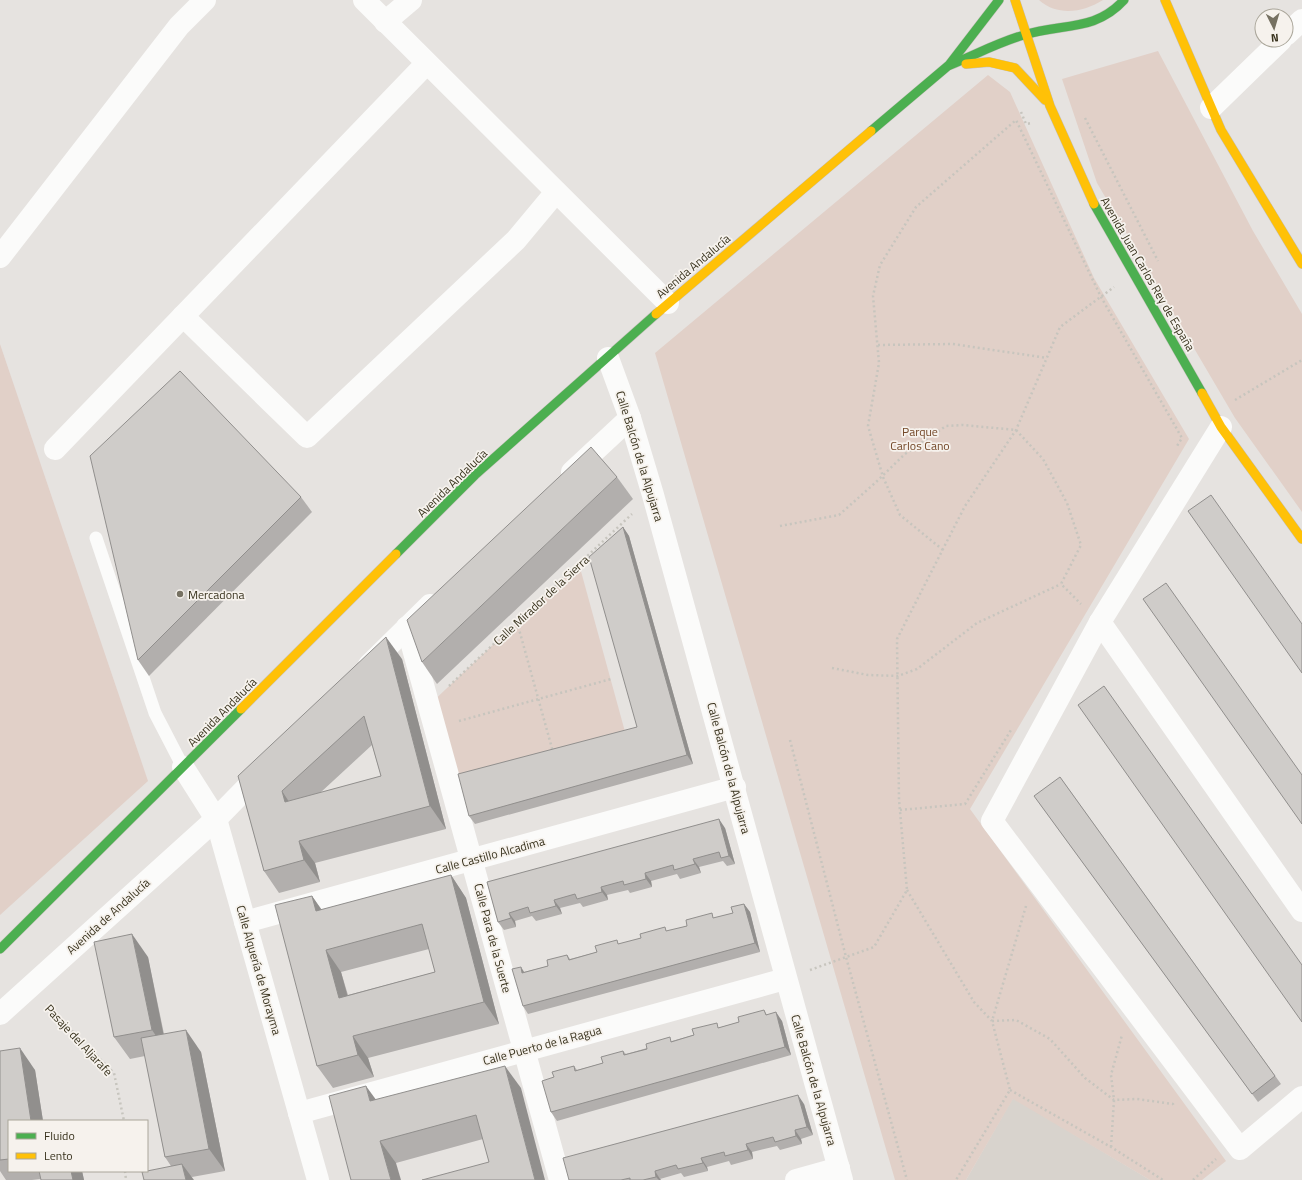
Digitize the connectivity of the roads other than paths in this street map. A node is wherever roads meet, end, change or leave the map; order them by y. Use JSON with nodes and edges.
{"nodes":[{"id":1,"x":205,"y":0,"type":"edge"},
{"id":2,"x":364,"y":0,"type":"edge"},
{"id":3,"x":411,"y":0,"type":"edge"},
{"id":4,"x":999,"y":0,"type":"edge"},
{"id":5,"x":1016,"y":0,"type":"edge"},
{"id":6,"x":1124,"y":0,"type":"edge"},
{"id":7,"x":1165,"y":0,"type":"edge"},
{"id":8,"x":1028,"y":10,"type":"dead end"},
{"id":9,"x":1042,"y":20,"type":"dead end"},
{"id":10,"x":1302,"y":20,"type":"edge"},
{"id":11,"x":385,"y":22,"type":"junction"},
{"id":12,"x":1065,"y":27,"type":"junction"},
{"id":13,"x":1294,"y":28,"type":"edge"},
{"id":14,"x":1026,"y":34,"type":"junction"},
{"id":15,"x":1273,"y":48,"type":"edge"},
{"id":16,"x":426,"y":64,"type":"junction"},
{"id":17,"x":949,"y":65,"type":"junction"},
{"id":18,"x":1050,"y":106,"type":"junction"},
{"id":19,"x":1212,"y":108,"type":"junction"},
{"id":20,"x":556,"y":192,"type":"junction"},
{"id":21,"x":0,"y":257,"type":"edge"},
{"id":22,"x":1302,"y":264,"type":"edge"},
{"id":23,"x":668,"y":303,"type":"junction"},
{"id":24,"x":183,"y":316,"type":"junction"},
{"id":25,"x":608,"y":358,"type":"junction"},
{"id":26,"x":630,"y":418,"type":"junction"},
{"id":27,"x":1217,"y":420,"type":"junction"},
{"id":28,"x":55,"y":449,"type":"dead end"},
{"id":29,"x":556,"y":488,"type":"edge"},
{"id":30,"x":96,"y":538,"type":"dead end"},
{"id":31,"x":1302,"y":539,"type":"edge"},
{"id":32,"x":447,"y":589,"type":"edge"},
{"id":33,"x":1100,"y":622,"type":"junction"},
{"id":34,"x":407,"y":627,"type":"junction"},
{"id":35,"x":356,"y":678,"type":"edge"},
{"id":36,"x":278,"y":756,"type":"edge"},
{"id":37,"x":184,"y":767,"type":"junction"},
{"id":38,"x":735,"y":787,"type":"junction"},
{"id":39,"x":216,"y":819,"type":"junction"},
{"id":40,"x":472,"y":860,"type":"junction"},
{"id":41,"x":1302,"y":911,"type":"edge"},
{"id":42,"x":245,"y":922,"type":"junction"},
{"id":43,"x":0,"y":949,"type":"edge"},
{"id":44,"x":785,"y":979,"type":"junction"},
{"id":45,"x":0,"y":1014,"type":"edge"},
{"id":46,"x":524,"y":1050,"type":"junction"},
{"id":47,"x":1302,"y":1096,"type":"edge"},
{"id":48,"x":299,"y":1113,"type":"junction"},
{"id":49,"x":840,"y":1174,"type":"edge"},
{"id":50,"x":318,"y":1180,"type":"edge"},
{"id":51,"x":560,"y":1180,"type":"edge"},
{"id":52,"x":796,"y":1180,"type":"edge"}],
"edges":[{"from":1,"to":21,"type":"street"},
{"from":2,"to":11,"type":"street"},
{"from":3,"to":11,"type":"street"},
{"from":4,"to":17,"type":"main road"},
{"from":5,"to":8,"type":"main road"},
{"from":5,"to":14,"type":"main road","name":"Avenida Juan Carlos Rey de España"},
{"from":6,"to":12,"type":"main road"},
{"from":7,"to":19,"type":"main road"},
{"from":9,"to":12,"type":"main road"},
{"from":10,"to":13,"type":"street"},
{"from":11,"to":16,"type":"street"},
{"from":12,"to":14,"type":"main road"},
{"from":14,"to":17,"type":"main road"},
{"from":14,"to":18,"type":"main road","name":"Avenida Juan Carlos Rey de España"},
{"from":15,"to":19,"type":"street"},
{"from":16,"to":20,"type":"street"},
{"from":16,"to":24,"type":"street"},
{"from":17,"to":18,"type":"main road"},
{"from":17,"to":23,"type":"main road","name":"Avenida Andalucía"},
{"from":18,"to":27,"type":"main road","name":"Avenida Juan Carlos Rey de España"},
{"from":19,"to":22,"type":"main road"},
{"from":20,"to":23,"type":"street"},
{"from":20,"to":24,"type":"street"},
{"from":23,"to":25,"type":"main road","name":"Avenida Andalucía"},
{"from":24,"to":28,"type":"street"},
{"from":25,"to":26,"type":"street","name":"Calle Balcón de la Alpujarra"},
{"from":25,"to":37,"type":"main road","name":"Avenida Andalucía"},
{"from":26,"to":29,"type":"street"},
{"from":26,"to":38,"type":"street","name":"Calle Balcón de la Alpujarra"},
{"from":27,"to":31,"type":"main road","name":"Avenida Juan Carlos Rey de España"},
{"from":27,"to":33,"type":"street"},
{"from":30,"to":37,"type":"lane"},
{"from":32,"to":34,"type":"street"},
{"from":33,"to":41,"type":"street"},
{"from":33,"to":47,"type":"street"},
{"from":34,"to":35,"type":"street"},
{"from":34,"to":40,"type":"street","name":"Calle Para de la Suerte"},
{"from":36,"to":39,"type":"street","name":"Avenida de Andalucía"},
{"from":37,"to":39,"type":"street","name":"Calle Alquería de Morayma"},
{"from":37,"to":43,"type":"main road","name":"Avenida Andalucía"},
{"from":38,"to":40,"type":"street","name":"Calle Castillo Alcadima"},
{"from":38,"to":44,"type":"street","name":"Calle Balcón de la Alpujarra"},
{"from":39,"to":42,"type":"street","name":"Calle Alquería de Morayma"},
{"from":39,"to":45,"type":"street","name":"Avenida de Andalucía"},
{"from":40,"to":42,"type":"street","name":"Calle Castillo Alcadima"},
{"from":40,"to":46,"type":"street","name":"Calle Para de la Suerte"},
{"from":42,"to":48,"type":"street","name":"Calle Alquería de Morayma"},
{"from":44,"to":46,"type":"street","name":"Calle Puerto de la Ragua"},
{"from":44,"to":49,"type":"street","name":"Calle Balcón de la Alpujarra"},
{"from":46,"to":48,"type":"street","name":"Calle Puerto de la Ragua"},
{"from":46,"to":51,"type":"street","name":"Calle Para de la Suerte"},
{"from":48,"to":50,"type":"street","name":"Calle Alquería de Morayma"},
{"from":49,"to":52,"type":"street"}]}
